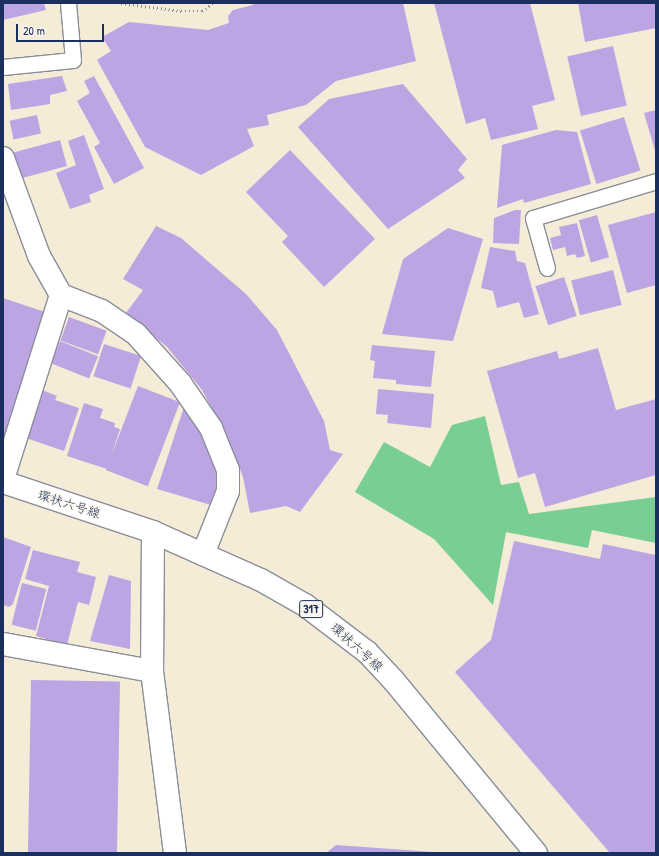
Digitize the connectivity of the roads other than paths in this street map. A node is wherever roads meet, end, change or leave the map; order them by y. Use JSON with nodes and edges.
{"nodes":[{"id":1,"x":68,"y":3,"type":"edge"},
{"id":2,"x":3,"y":68,"type":"edge"},
{"id":3,"x":3,"y":158,"type":"edge"},
{"id":4,"x":656,"y":181,"type":"edge"},
{"id":5,"x":547,"y":268,"type":"dead end"},
{"id":6,"x":61,"y":295,"type":"junction"},
{"id":7,"x":3,"y":481,"type":"edge"},
{"id":8,"x":153,"y":532,"type":"junction"},
{"id":9,"x":203,"y":554,"type":"junction"},
{"id":10,"x":3,"y":644,"type":"edge"},
{"id":11,"x":152,"y":671,"type":"junction"},
{"id":12,"x":175,"y":853,"type":"edge"},
{"id":13,"x":536,"y":853,"type":"edge"}],
"edges":[{"from":1,"to":2,"type":"lane"},
{"from":3,"to":6,"type":"street"},
{"from":4,"to":5,"type":"lane"},
{"from":6,"to":7,"type":"street"},
{"from":6,"to":9,"type":"street"},
{"from":7,"to":8,"type":"street","name":"環状六号線","number":"317"},
{"from":8,"to":9,"type":"street","name":"環状六号線","number":"317"},
{"from":8,"to":11,"type":"street"},
{"from":9,"to":13,"type":"street","name":"環状六号線","number":"317"},
{"from":10,"to":11,"type":"street"},
{"from":11,"to":12,"type":"street"}]}
